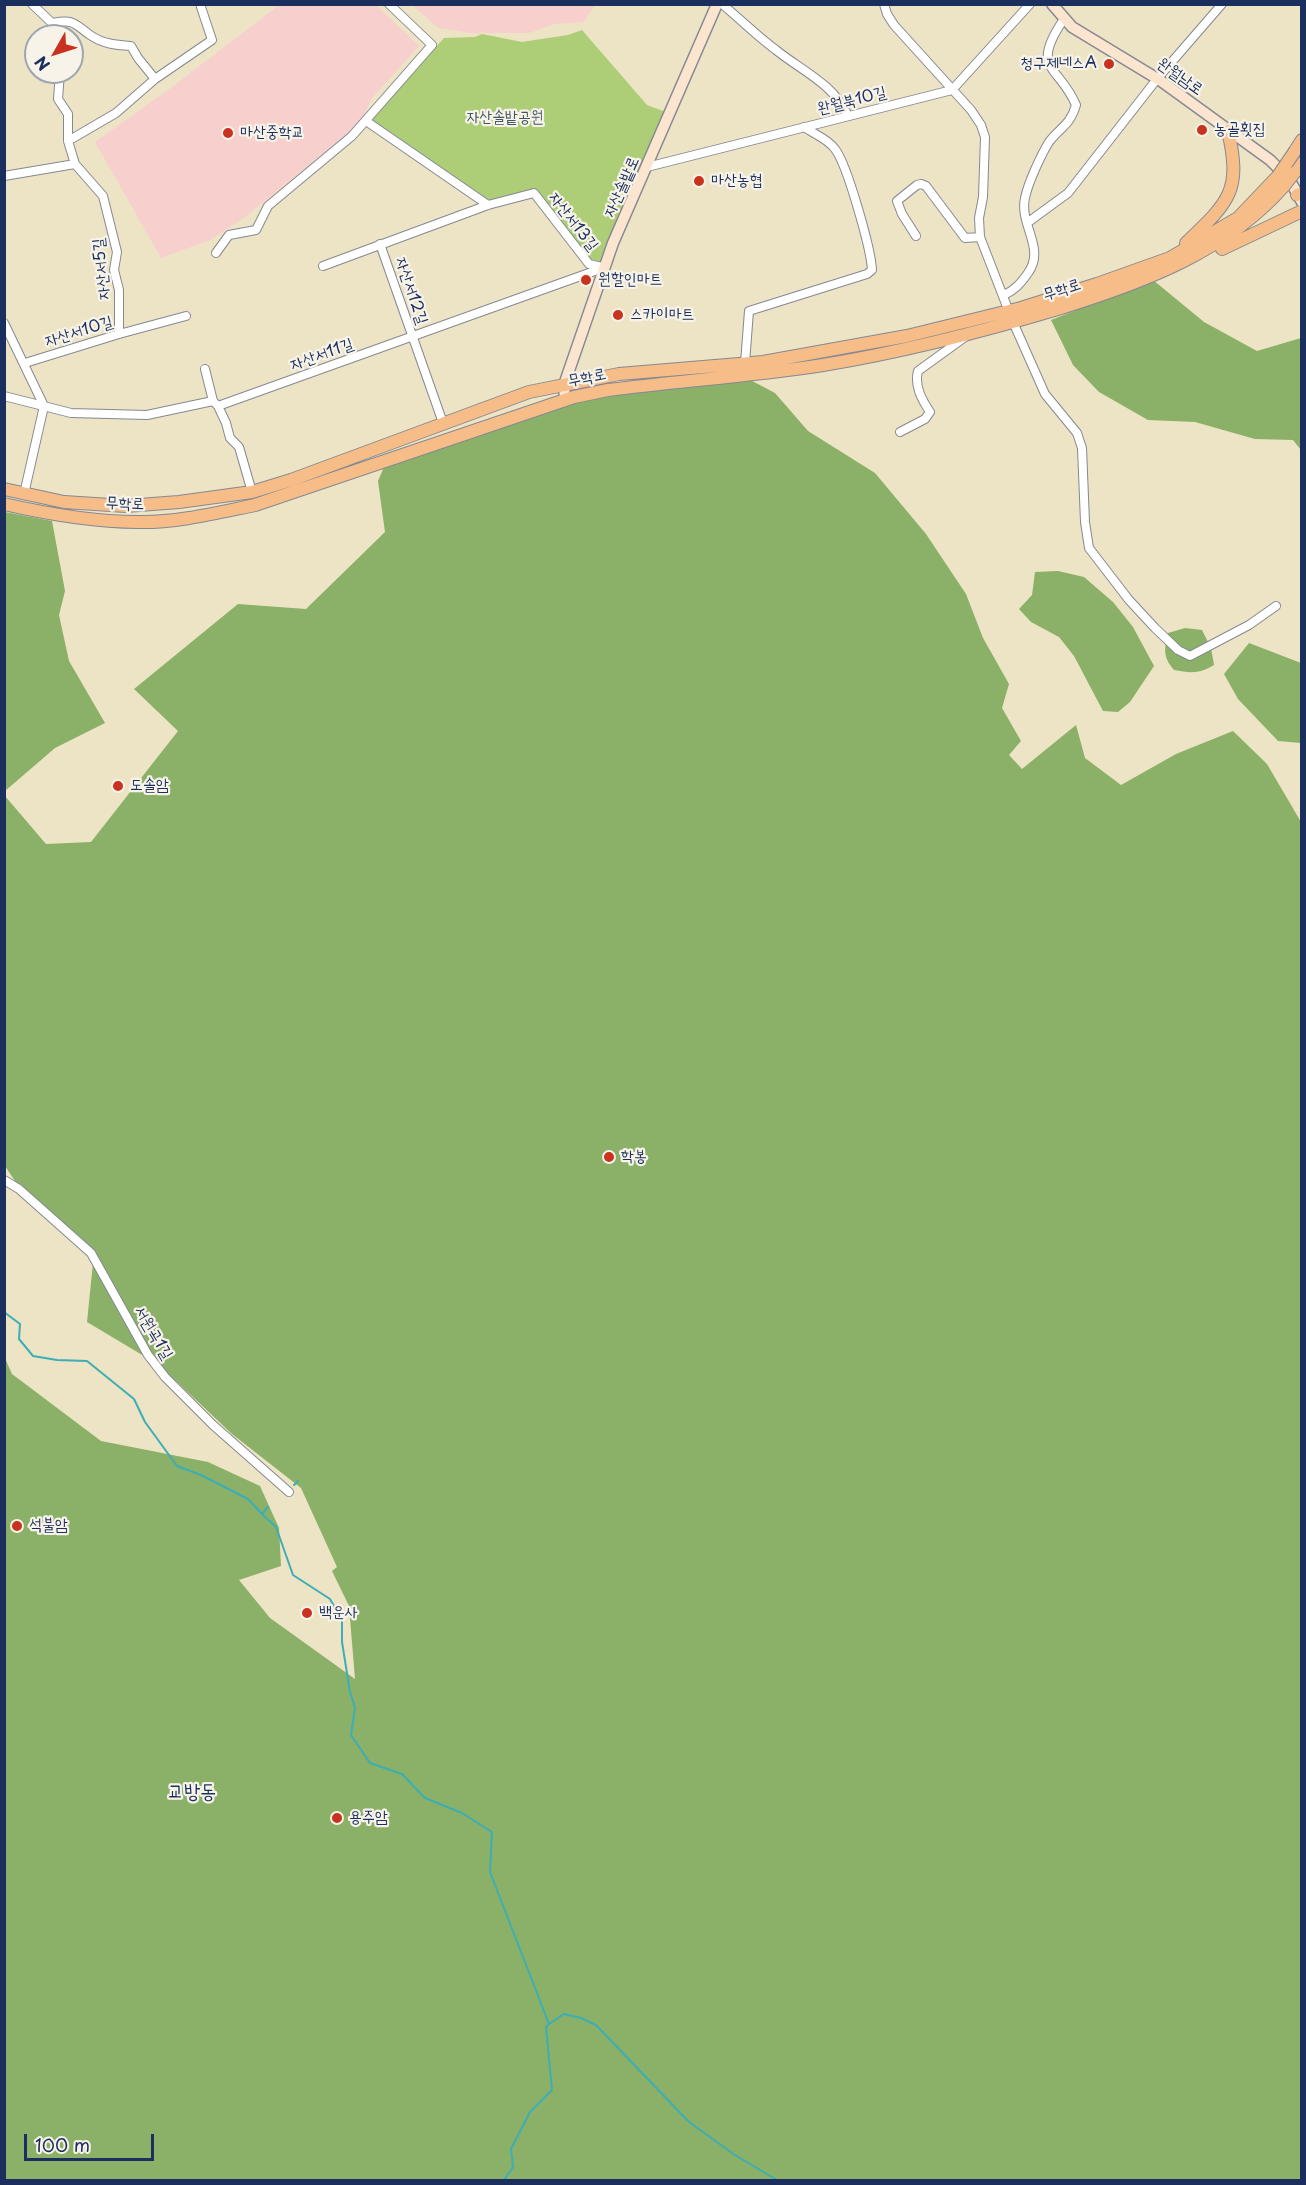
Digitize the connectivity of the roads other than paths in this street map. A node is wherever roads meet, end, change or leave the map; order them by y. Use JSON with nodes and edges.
{"nodes":[{"id":1,"x":32,"y":4,"type":"edge"},
{"id":2,"x":201,"y":4,"type":"edge"},
{"id":3,"x":389,"y":4,"type":"edge"},
{"id":4,"x":719,"y":4,"type":"edge"},
{"id":5,"x":884,"y":4,"type":"edge"},
{"id":6,"x":1030,"y":4,"type":"edge"},
{"id":7,"x":1052,"y":4,"type":"edge"},
{"id":8,"x":1222,"y":4,"type":"edge"},
{"id":9,"x":1064,"y":19,"type":"junction"},
{"id":10,"x":52,"y":24,"type":"joint"},
{"id":11,"x":77,"y":24,"type":"edge"},
{"id":12,"x":84,"y":30,"type":"edge"},
{"id":13,"x":1157,"y":78,"type":"junction"},
{"id":14,"x":155,"y":79,"type":"junction"},
{"id":15,"x":59,"y":84,"type":"edge"},
{"id":16,"x":952,"y":90,"type":"junction"},
{"id":17,"x":848,"y":116,"type":"junction"},
{"id":18,"x":366,"y":121,"type":"junction"},
{"id":19,"x":804,"y":128,"type":"junction"},
{"id":20,"x":1228,"y":131,"type":"junction"},
{"id":21,"x":68,"y":141,"type":"junction"},
{"id":22,"x":1298,"y":145,"type":"edge"},
{"id":23,"x":75,"y":164,"type":"junction"},
{"id":24,"x":647,"y":167,"type":"junction"},
{"id":25,"x":1289,"y":175,"type":"edge"},
{"id":26,"x":4,"y":176,"type":"edge"},
{"id":27,"x":1300,"y":197,"type":"edge"},
{"id":28,"x":488,"y":205,"type":"junction"},
{"id":29,"x":1302,"y":211,"type":"edge"},
{"id":30,"x":1027,"y":223,"type":"junction"},
{"id":31,"x":916,"y":236,"type":"dead end"},
{"id":32,"x":980,"y":237,"type":"junction"},
{"id":33,"x":380,"y":244,"type":"junction"},
{"id":34,"x":216,"y":254,"type":"dead end"},
{"id":35,"x":1176,"y":261,"type":"junction"},
{"id":36,"x":323,"y":266,"type":"dead end"},
{"id":37,"x":603,"y":268,"type":"junction"},
{"id":38,"x":1004,"y":295,"type":"junction"},
{"id":39,"x":186,"y":316,"type":"dead end"},
{"id":40,"x":1012,"y":317,"type":"junction"},
{"id":41,"x":4,"y":323,"type":"edge"},
{"id":42,"x":971,"y":333,"type":"junction"},
{"id":43,"x":119,"y":334,"type":"junction"},
{"id":44,"x":413,"y":337,"type":"junction"},
{"id":45,"x":25,"y":363,"type":"junction"},
{"id":46,"x":745,"y":363,"type":"junction"},
{"id":47,"x":205,"y":369,"type":"dead end"},
{"id":48,"x":564,"y":385,"type":"junction"},
{"id":49,"x":4,"y":396,"type":"edge"},
{"id":50,"x":565,"y":400,"type":"junction"},
{"id":51,"x":215,"y":404,"type":"junction"},
{"id":52,"x":44,"y":406,"type":"junction"},
{"id":53,"x":443,"y":423,"type":"junction"},
{"id":54,"x":900,"y":432,"type":"dead end"},
{"id":55,"x":4,"y":489,"type":"edge"},
{"id":56,"x":252,"y":492,"type":"junction"},
{"id":57,"x":24,"y":494,"type":"junction"},
{"id":58,"x":4,"y":504,"type":"edge"},
{"id":59,"x":1276,"y":606,"type":"dead end"},
{"id":60,"x":4,"y":1180,"type":"edge"},
{"id":61,"x":289,"y":1492,"type":"dead end"}],
"edges":[{"from":1,"to":10,"type":"street"},
{"from":2,"to":14,"type":"street"},
{"from":3,"to":18,"type":"street"},
{"from":4,"to":17,"type":"street"},
{"from":4,"to":24,"type":"main road","name":"자산솔밭로"},
{"from":5,"to":16,"type":"street"},
{"from":6,"to":16,"type":"street"},
{"from":7,"to":9,"type":"main road","name":"완월남로"},
{"from":8,"to":13,"type":"street"},
{"from":9,"to":13,"type":"main road","name":"완월남로"},
{"from":9,"to":30,"type":"street"},
{"from":10,"to":11,"type":"street"},
{"from":12,"to":14,"type":"street"},
{"from":13,"to":20,"type":"main road","name":"완월남로"},
{"from":13,"to":30,"type":"street"},
{"from":14,"to":21,"type":"street"},
{"from":15,"to":21,"type":"street","name":"자산서5길"},
{"from":16,"to":17,"type":"street","name":"완월북10길"},
{"from":16,"to":32,"type":"street"},
{"from":17,"to":19,"type":"street","name":"완월북10길"},
{"from":18,"to":28,"type":"street"},
{"from":18,"to":34,"type":"street"},
{"from":19,"to":24,"type":"street","name":"완월북10길"},
{"from":19,"to":46,"type":"street"},
{"from":20,"to":25,"type":"main road","name":"완월남로"},
{"from":20,"to":35,"type":"main road","name":"무학로"},
{"from":21,"to":23,"type":"street","name":"자산서5길"},
{"from":22,"to":25,"type":"main road","name":"무학로","bridge":true},
{"from":23,"to":26,"type":"street"},
{"from":23,"to":43,"type":"street","name":"자산서5길"},
{"from":24,"to":37,"type":"main road","name":"자산솔밭로"},
{"from":25,"to":27,"type":"main road","name":"완월남로"},
{"from":25,"to":35,"type":"main road","name":"무학로"},
{"from":28,"to":33,"type":"street","name":"자산서13길"},
{"from":28,"to":37,"type":"street","name":"자산서13길"},
{"from":29,"to":35,"type":"main road","name":"무학로"},
{"from":30,"to":38,"type":"street"},
{"from":31,"to":32,"type":"street"},
{"from":32,"to":38,"type":"street"},
{"from":33,"to":36,"type":"street","name":"자산서12길"},
{"from":33,"to":44,"type":"street","name":"자산서12길"},
{"from":35,"to":40,"type":"main road","name":"무학로"},
{"from":37,"to":44,"type":"street","name":"자산서11길"},
{"from":37,"to":48,"type":"main road","name":"자산솔밭로"},
{"from":38,"to":40,"type":"street"},
{"from":39,"to":43,"type":"street","name":"자산서10길"},
{"from":40,"to":42,"type":"main road","name":"무학로"},
{"from":40,"to":46,"type":"main road","name":"무학로"},
{"from":40,"to":59,"type":"street"},
{"from":41,"to":45,"type":"street"},
{"from":42,"to":50,"type":"main road","name":"무학로"},
{"from":42,"to":54,"type":"street"},
{"from":43,"to":45,"type":"street","name":"자산서10길"},
{"from":44,"to":51,"type":"street","name":"자산서11길"},
{"from":44,"to":53,"type":"street","name":"자산서12길"},
{"from":45,"to":52,"type":"street"},
{"from":46,"to":48,"type":"main road","name":"무학로"},
{"from":47,"to":51,"type":"street"},
{"from":48,"to":50,"type":"main road"},
{"from":48,"to":53,"type":"main road","name":"무학로"},
{"from":49,"to":52,"type":"street","name":"자산서11길"},
{"from":50,"to":58,"type":"main road","name":"무학로"},
{"from":51,"to":52,"type":"street","name":"자산서11길"},
{"from":51,"to":56,"type":"street"},
{"from":52,"to":57,"type":"street"},
{"from":53,"to":56,"type":"main road","name":"무학로"},
{"from":55,"to":57,"type":"main road","name":"무학로"},
{"from":56,"to":57,"type":"main road","name":"무학로"},
{"from":60,"to":61,"type":"street","name":"서원곡1길"}]}
